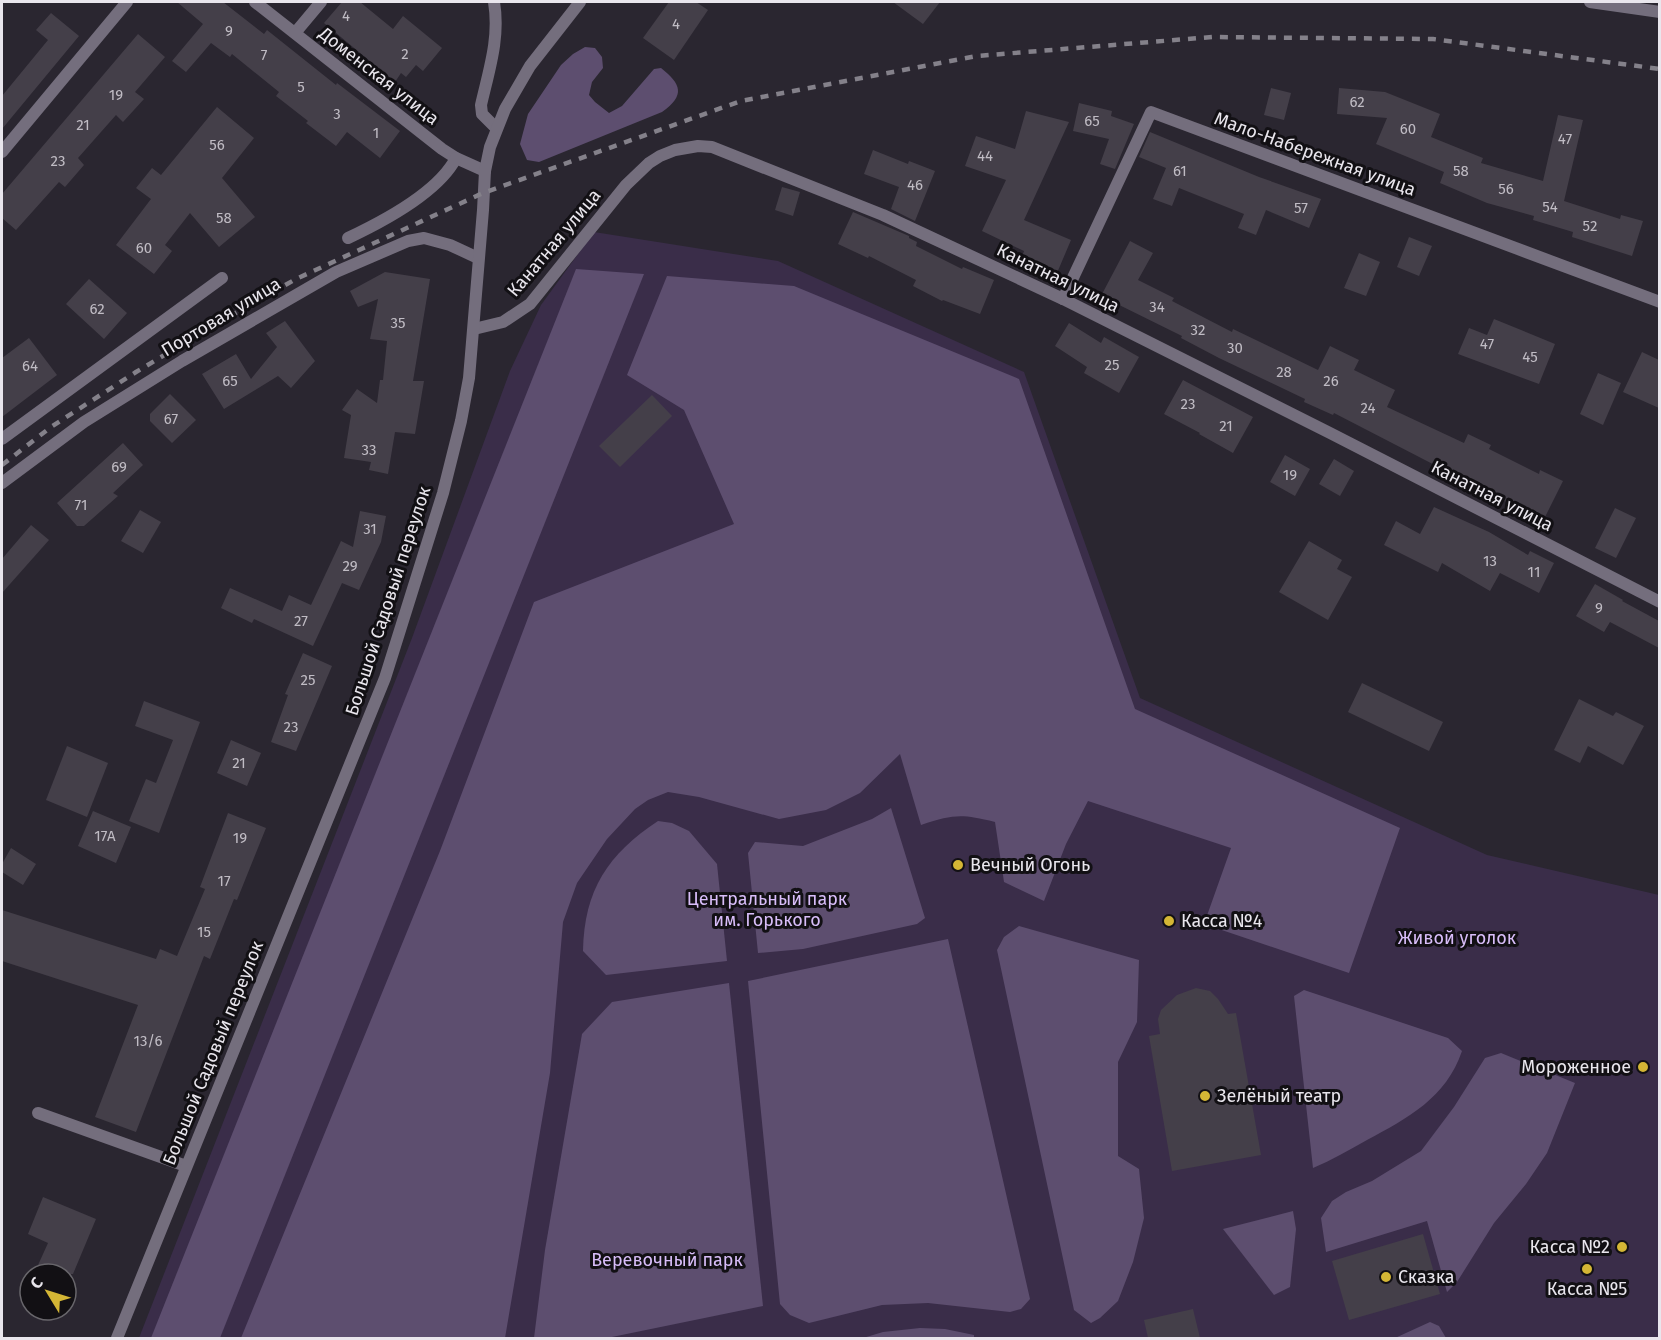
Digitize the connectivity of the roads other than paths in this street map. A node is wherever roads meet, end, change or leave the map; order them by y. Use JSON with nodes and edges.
{"nodes":[{"id":1,"x":127,"y":2,"type":"edge"},
{"id":2,"x":255,"y":2,"type":"edge"},
{"id":3,"x":321,"y":2,"type":"edge"},
{"id":4,"x":494,"y":2,"type":"edge"},
{"id":5,"x":580,"y":2,"type":"edge"},
{"id":6,"x":1590,"y":2,"type":"edge"},
{"id":7,"x":1659,"y":12,"type":"edge"},
{"id":8,"x":295,"y":33,"type":"junction"},
{"id":9,"x":496,"y":128,"type":"junction"},
{"id":10,"x":2,"y":152,"type":"edge"},
{"id":11,"x":456,"y":158,"type":"junction"},
{"id":12,"x":485,"y":171,"type":"junction"},
{"id":13,"x":348,"y":238,"type":"dead end"},
{"id":14,"x":478,"y":258,"type":"junction"},
{"id":15,"x":222,"y":278,"type":"dead end"},
{"id":16,"x":1063,"y":299,"type":"junction"},
{"id":17,"x":1659,"y":302,"type":"edge"},
{"id":18,"x":474,"y":329,"type":"junction"},
{"id":19,"x":2,"y":439,"type":"edge"},
{"id":20,"x":2,"y":483,"type":"edge"},
{"id":21,"x":1659,"y":602,"type":"edge"},
{"id":22,"x":38,"y":1113,"type":"dead end"},
{"id":23,"x":186,"y":1166,"type":"junction"},
{"id":24,"x":117,"y":1338,"type":"edge"}],
"edges":[{"from":1,"to":10,"type":"street"},
{"from":2,"to":8,"type":"street","name":"Доменская улица"},
{"from":3,"to":8,"type":"street"},
{"from":4,"to":9,"type":"street"},
{"from":5,"to":9,"type":"street","name":"Большой Садовый переулок"},
{"from":6,"to":7,"type":"street"},
{"from":8,"to":11,"type":"street","name":"Доменская улица"},
{"from":9,"to":12,"type":"street","name":"Большой Садовый переулок"},
{"from":11,"to":12,"type":"street","name":"Доменская улица"},
{"from":11,"to":13,"type":"street"},
{"from":12,"to":14,"type":"street","name":"Большой Садовый переулок"},
{"from":14,"to":18,"type":"street","name":"Большой Садовый переулок"},
{"from":14,"to":20,"type":"street","name":"Портовая улица"},
{"from":15,"to":19,"type":"street","name":"Портовая улица"},
{"from":16,"to":17,"type":"street","name":"Мало-Набережная улица"},
{"from":16,"to":18,"type":"street","name":"Канатная улица"},
{"from":16,"to":21,"type":"street","name":"Канатная улица"},
{"from":18,"to":23,"type":"street","name":"Большой Садовый переулок"},
{"from":22,"to":23,"type":"street"},
{"from":23,"to":24,"type":"street","name":"Большой Садовый переулок"}]}
